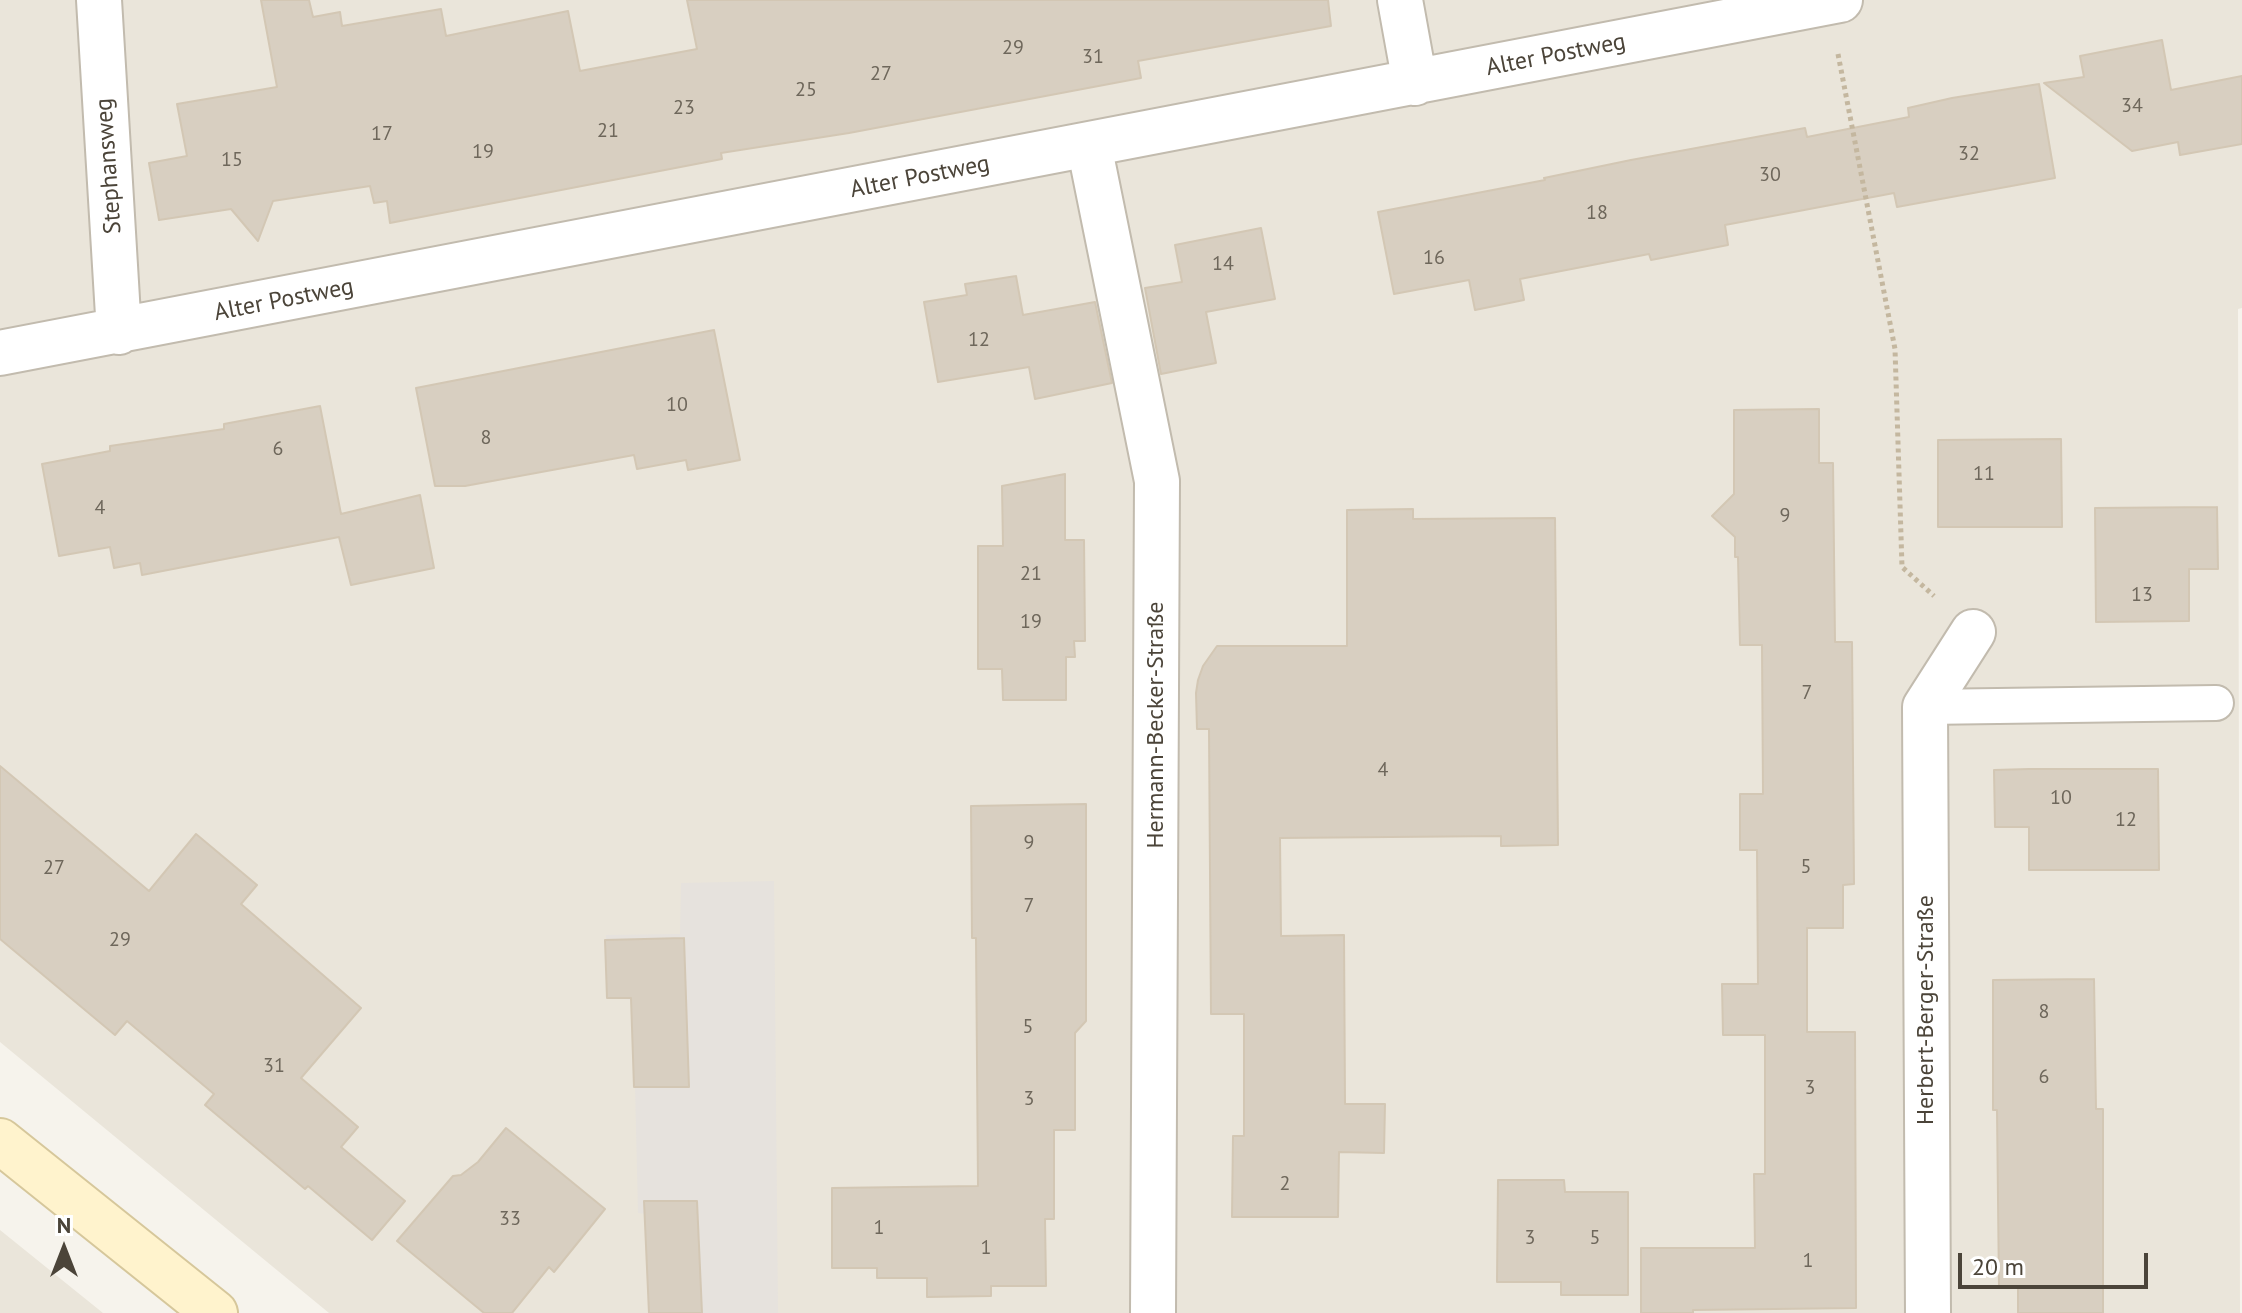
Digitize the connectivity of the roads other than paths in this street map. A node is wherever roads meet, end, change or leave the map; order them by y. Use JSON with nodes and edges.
{"nodes":[{"id":1,"x":99,"y":0,"type":"edge"},
{"id":2,"x":1400,"y":0,"type":"edge"},
{"id":3,"x":1834,"y":1,"type":"edge"},
{"id":4,"x":1415,"y":83,"type":"junction"},
{"id":5,"x":1089,"y":145,"type":"junction"},
{"id":6,"x":119,"y":332,"type":"junction"},
{"id":7,"x":0,"y":353,"type":"edge"},
{"id":8,"x":1973,"y":632,"type":"road end"},
{"id":9,"x":2216,"y":703,"type":"dead end"},
{"id":10,"x":1925,"y":707,"type":"junction"},
{"id":11,"x":0,"y":1141,"type":"edge"},
{"id":12,"x":215,"y":1313,"type":"edge"},
{"id":13,"x":1153,"y":1313,"type":"edge"},
{"id":14,"x":1928,"y":1313,"type":"edge"}],
"edges":[{"from":1,"to":6,"type":"street","name":"Stephansweg"},
{"from":2,"to":4,"type":"street"},
{"from":3,"to":4,"type":"street","name":"Alter Postweg"},
{"from":4,"to":5,"type":"street","name":"Alter Postweg"},
{"from":5,"to":6,"type":"street","name":"Alter Postweg"},
{"from":5,"to":13,"type":"street","name":"Hermann-Becker-Straße"},
{"from":6,"to":7,"type":"street","name":"Alter Postweg"},
{"from":8,"to":10,"type":"street"},
{"from":9,"to":10,"type":"lane"},
{"from":10,"to":14,"type":"street","name":"Herbert-Berger-Straße"},
{"from":11,"to":12,"type":"street"}]}
